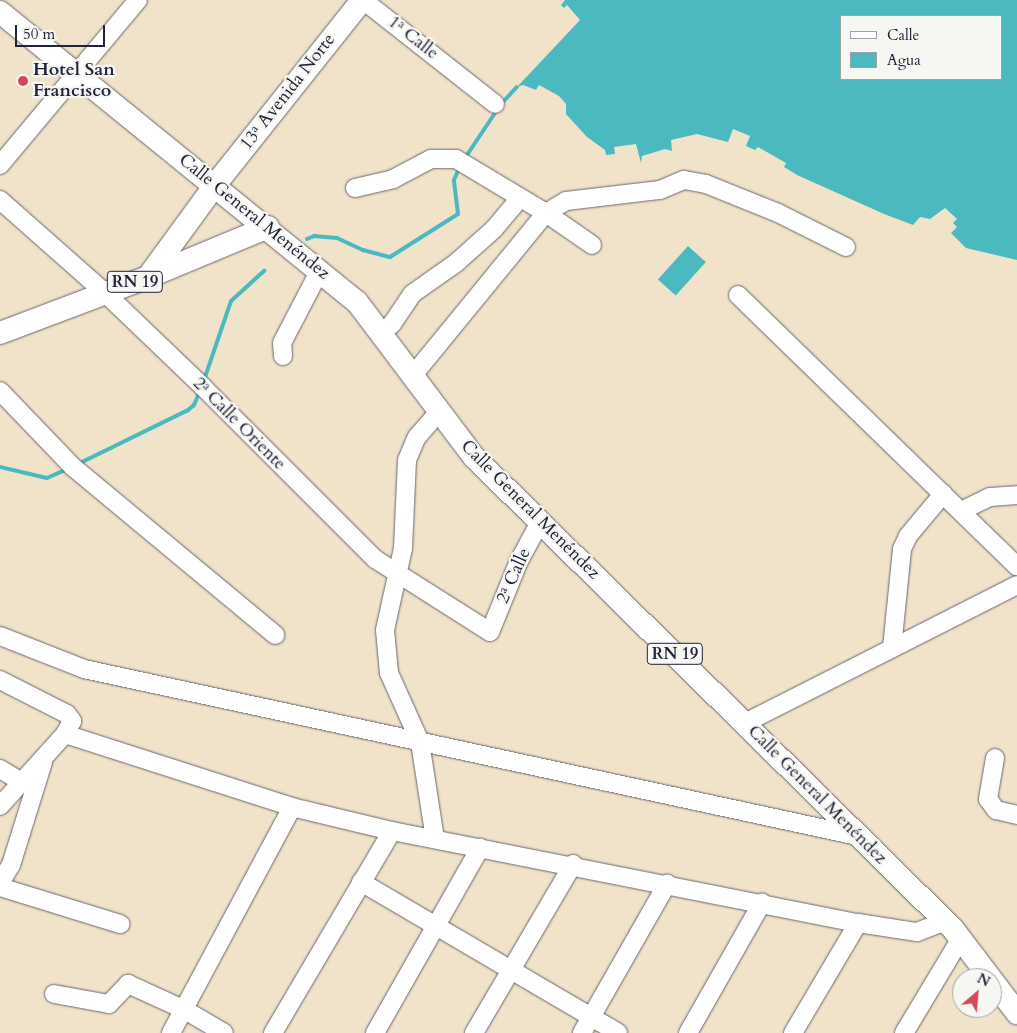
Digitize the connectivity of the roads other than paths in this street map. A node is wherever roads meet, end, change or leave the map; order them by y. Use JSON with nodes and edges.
{"nodes":[{"id":1,"x":138,"y":0,"type":"edge"},
{"id":2,"x":363,"y":0,"type":"edge"},
{"id":3,"x":0,"y":12,"type":"edge"},
{"id":4,"x":77,"y":76,"type":"junction"},
{"id":5,"x":495,"y":104,"type":"dead end"},
{"id":6,"x":0,"y":165,"type":"edge"},
{"id":7,"x":215,"y":185,"type":"junction"},
{"id":8,"x":355,"y":188,"type":"dead end"},
{"id":9,"x":520,"y":198,"type":"junction"},
{"id":10,"x":0,"y":200,"type":"edge"},
{"id":11,"x":546,"y":213,"type":"junction"},
{"id":12,"x":268,"y":227,"type":"junction"},
{"id":13,"x":592,"y":246,"type":"dead end"},
{"id":14,"x":846,"y":247,"type":"dead end"},
{"id":15,"x":320,"y":270,"type":"junction"},
{"id":16,"x":148,"y":277,"type":"junction"},
{"id":17,"x":104,"y":292,"type":"junction"},
{"id":18,"x":738,"y":295,"type":"dead end"},
{"id":19,"x":0,"y":332,"type":"edge"},
{"id":20,"x":383,"y":332,"type":"junction"},
{"id":21,"x":283,"y":356,"type":"dead end"},
{"id":22,"x":414,"y":374,"type":"junction"},
{"id":23,"x":0,"y":391,"type":"edge"},
{"id":24,"x":440,"y":411,"type":"junction"},
{"id":25,"x":944,"y":494,"type":"junction"},
{"id":26,"x":1017,"y":495,"type":"edge"},
{"id":27,"x":961,"y":511,"type":"junction"},
{"id":28,"x":540,"y":522,"type":"junction"},
{"id":29,"x":1017,"y":566,"type":"edge"},
{"id":30,"x":398,"y":574,"type":"junction"},
{"id":31,"x":1017,"y":585,"type":"edge"},
{"id":32,"x":490,"y":632,"type":"joint"},
{"id":33,"x":275,"y":635,"type":"dead end"},
{"id":34,"x":0,"y":636,"type":"edge"},
{"id":35,"x":892,"y":648,"type":"junction"},
{"id":36,"x":0,"y":680,"type":"edge"},
{"id":37,"x":745,"y":724,"type":"junction"},
{"id":38,"x":65,"y":734,"type":"junction"},
{"id":39,"x":420,"y":742,"type":"junction"},
{"id":40,"x":44,"y":757,"type":"junction"},
{"id":41,"x":995,"y":758,"type":"dead end"},
{"id":42,"x":0,"y":769,"type":"edge"},
{"id":43,"x":22,"y":782,"type":"junction"},
{"id":44,"x":0,"y":806,"type":"edge"},
{"id":45,"x":292,"y":807,"type":"junction"},
{"id":46,"x":1017,"y":814,"type":"edge"},
{"id":47,"x":392,"y":831,"type":"junction"},
{"id":48,"x":858,"y":836,"type":"junction"},
{"id":49,"x":435,"y":839,"type":"junction"},
{"id":50,"x":480,"y":848,"type":"junction"},
{"id":51,"x":573,"y":864,"type":"junction"},
{"id":52,"x":361,"y":882,"type":"junction"},
{"id":53,"x":0,"y":883,"type":"edge"},
{"id":54,"x":667,"y":884,"type":"junction"},
{"id":55,"x":0,"y":887,"type":"edge"},
{"id":56,"x":762,"y":903,"type":"junction"},
{"id":57,"x":945,"y":921,"type":"junction"},
{"id":58,"x":858,"y":923,"type":"junction"},
{"id":59,"x":120,"y":924,"type":"dead end"},
{"id":60,"x":436,"y":926,"type":"junction"},
{"id":61,"x":961,"y":938,"type":"junction"},
{"id":62,"x":511,"y":970,"type":"junction"},
{"id":63,"x":54,"y":994,"type":"dead end"},
{"id":64,"x":185,"y":1010,"type":"junction"},
{"id":65,"x":1017,"y":1013,"type":"edge"},
{"id":66,"x":591,"y":1017,"type":"junction"},
{"id":67,"x":171,"y":1033,"type":"edge"},
{"id":68,"x":224,"y":1033,"type":"edge"},
{"id":69,"x":273,"y":1033,"type":"edge"},
{"id":70,"x":374,"y":1033,"type":"edge"},
{"id":71,"x":474,"y":1033,"type":"edge"},
{"id":72,"x":582,"y":1033,"type":"edge"},
{"id":73,"x":618,"y":1033,"type":"edge"},
{"id":74,"x":688,"y":1033,"type":"edge"},
{"id":75,"x":793,"y":1033,"type":"edge"},
{"id":76,"x":904,"y":1033,"type":"edge"}],
"edges":[{"from":1,"to":4,"type":"street"},
{"from":2,"to":5,"type":"street","name":"1ª Calle"},
{"from":2,"to":7,"type":"main road","name":"13ª Avenida Norte"},
{"from":3,"to":4,"type":"main road","name":"Calle General Menéndez"},
{"from":4,"to":6,"type":"street"},
{"from":4,"to":7,"type":"main road","name":"Calle General Menéndez"},
{"from":7,"to":12,"type":"main road","name":"Calle General Menéndez"},
{"from":7,"to":16,"type":"main road","name":"13ª Avenida Norte"},
{"from":8,"to":9,"type":"street"},
{"from":9,"to":11,"type":"street"},
{"from":9,"to":20,"type":"street"},
{"from":10,"to":17,"type":"street","name":"2ª Calle Oriente"},
{"from":11,"to":13,"type":"street"},
{"from":11,"to":14,"type":"street"},
{"from":11,"to":22,"type":"street"},
{"from":12,"to":15,"type":"main road","name":"Calle General Menéndez","number":"RN 19"},
{"from":12,"to":16,"type":"main road","number":"RN 19"},
{"from":15,"to":20,"type":"main road","name":"Calle General Menéndez","number":"RN 19"},
{"from":15,"to":21,"type":"street"},
{"from":16,"to":17,"type":"main road","number":"RN 19"},
{"from":17,"to":19,"type":"main road","number":"RN 19"},
{"from":17,"to":30,"type":"street","name":"2ª Calle Oriente"},
{"from":18,"to":25,"type":"street"},
{"from":20,"to":22,"type":"main road","name":"Calle General Menéndez","number":"RN 19"},
{"from":22,"to":24,"type":"main road","name":"Calle General Menéndez","number":"RN 19"},
{"from":23,"to":33,"type":"street"},
{"from":24,"to":28,"type":"main road","name":"Calle General Menéndez","number":"RN 19"},
{"from":24,"to":30,"type":"street"},
{"from":25,"to":27,"type":"street"},
{"from":25,"to":35,"type":"street"},
{"from":26,"to":27,"type":"street"},
{"from":27,"to":29,"type":"street"},
{"from":28,"to":32,"type":"street","name":"2ª Calle"},
{"from":28,"to":37,"type":"main road","name":"Calle General Menéndez","number":"RN 19"},
{"from":30,"to":32,"type":"street","name":"2ª Calle Oriente"},
{"from":30,"to":39,"type":"street"},
{"from":31,"to":35,"type":"street"},
{"from":34,"to":39,"type":"street"},
{"from":35,"to":37,"type":"street"},
{"from":36,"to":38,"type":"street"},
{"from":37,"to":48,"type":"main road","name":"Calle General Menéndez","number":"RN 19"},
{"from":38,"to":40,"type":"street"},
{"from":38,"to":45,"type":"street"},
{"from":39,"to":48,"type":"street"},
{"from":39,"to":49,"type":"street"},
{"from":40,"to":43,"type":"street"},
{"from":40,"to":53,"type":"street"},
{"from":41,"to":46,"type":"street"},
{"from":42,"to":43,"type":"street"},
{"from":43,"to":44,"type":"street"},
{"from":45,"to":47,"type":"street"},
{"from":45,"to":64,"type":"street"},
{"from":47,"to":49,"type":"street"},
{"from":47,"to":52,"type":"street"},
{"from":48,"to":57,"type":"main road","name":"Calle General Menéndez","number":"RN 19"},
{"from":49,"to":50,"type":"street"},
{"from":50,"to":51,"type":"street"},
{"from":50,"to":60,"type":"street"},
{"from":51,"to":54,"type":"street"},
{"from":51,"to":62,"type":"street"},
{"from":52,"to":60,"type":"street"},
{"from":52,"to":69,"type":"street"},
{"from":54,"to":56,"type":"street"},
{"from":54,"to":66,"type":"street"},
{"from":55,"to":59,"type":"street"},
{"from":56,"to":58,"type":"street"},
{"from":56,"to":74,"type":"street"},
{"from":57,"to":58,"type":"street"},
{"from":57,"to":61,"type":"main road","name":"Calle General Menéndez","number":"RN 19"},
{"from":58,"to":75,"type":"street"},
{"from":60,"to":62,"type":"street"},
{"from":60,"to":70,"type":"street"},
{"from":61,"to":65,"type":"main road","name":"Calle General Menéndez","number":"RN 19"},
{"from":61,"to":76,"type":"street"},
{"from":62,"to":66,"type":"street"},
{"from":62,"to":71,"type":"street"},
{"from":63,"to":64,"type":"street"},
{"from":64,"to":67,"type":"street"},
{"from":64,"to":68,"type":"street"},
{"from":66,"to":72,"type":"street"},
{"from":66,"to":73,"type":"street"}]}
